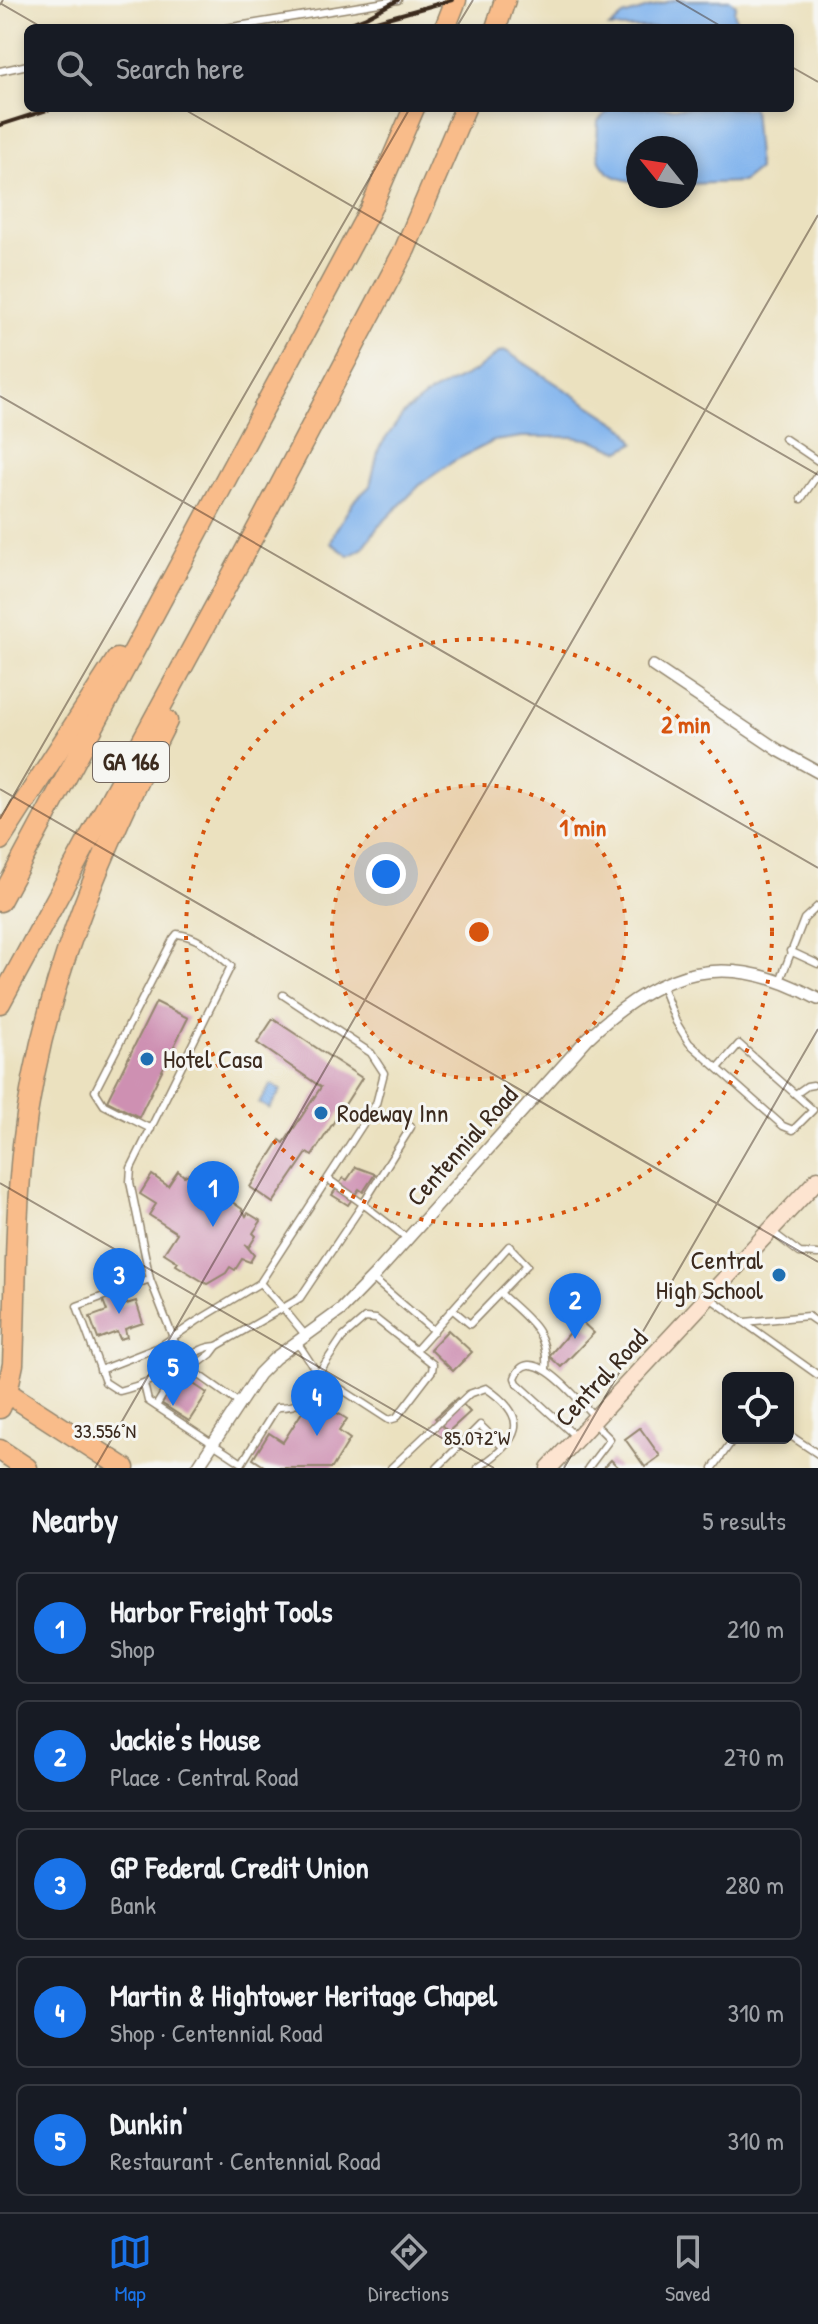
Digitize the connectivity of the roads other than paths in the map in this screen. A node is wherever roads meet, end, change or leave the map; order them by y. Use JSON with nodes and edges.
{"nodes":[{"id":1,"x":398,"y":0,"type":"edge"},
{"id":2,"x":456,"y":0,"type":"edge"},
{"id":3,"x":505,"y":0,"type":"edge"},
{"id":4,"x":251,"y":24,"type":"edge"},
{"id":5,"x":447,"y":24,"type":"edge"},
{"id":6,"x":497,"y":24,"type":"edge"},
{"id":7,"x":24,"y":66,"type":"edge"},
{"id":8,"x":0,"y":71,"type":"edge"},
{"id":9,"x":412,"y":112,"type":"edge"},
{"id":10,"x":463,"y":112,"type":"edge"},
{"id":11,"x":784,"y":438,"type":"dead end"},
{"id":12,"x":818,"y":461,"type":"edge"},
{"id":13,"x":818,"y":474,"type":"edge"},
{"id":14,"x":801,"y":499,"type":"dead end"},
{"id":15,"x":262,"y":520,"type":"junction"},
{"id":16,"x":168,"y":587,"type":"junction"},
{"id":17,"x":653,"y":666,"type":"dead end"},
{"id":18,"x":818,"y":772,"type":"edge"},
{"id":19,"x":0,"y":840,"type":"edge"},
{"id":20,"x":0,"y":901,"type":"edge"},
{"id":21,"x":818,"y":906,"type":"edge"},
{"id":22,"x":790,"y":951,"type":"junction"},
{"id":23,"x":818,"y":964,"type":"edge"},
{"id":24,"x":780,"y":981,"type":"junction"},
{"id":25,"x":661,"y":984,"type":"junction"},
{"id":26,"x":283,"y":995,"type":"dead end"},
{"id":27,"x":818,"y":999,"type":"edge"},
{"id":28,"x":0,"y":1003,"type":"edge"},
{"id":29,"x":718,"y":1068,"type":"junction"},
{"id":30,"x":813,"y":1085,"type":"dead end"},
{"id":31,"x":797,"y":1093,"type":"junction"},
{"id":32,"x":816,"y":1108,"type":"edge"},
{"id":33,"x":411,"y":1127,"type":"dead end"},
{"id":34,"x":151,"y":1129,"type":"junction"},
{"id":35,"x":328,"y":1179,"type":"junction"},
{"id":36,"x":818,"y":1179,"type":"edge"},
{"id":37,"x":363,"y":1204,"type":"junction"},
{"id":38,"x":771,"y":1231,"type":"junction"},
{"id":39,"x":408,"y":1239,"type":"junction"},
{"id":40,"x":818,"y":1254,"type":"edge"},
{"id":41,"x":372,"y":1278,"type":"junction"},
{"id":42,"x":150,"y":1279,"type":"junction"},
{"id":43,"x":260,"y":1283,"type":"junction"},
{"id":44,"x":500,"y":1293,"type":"junction"},
{"id":45,"x":709,"y":1297,"type":"junction"},
{"id":46,"x":283,"y":1308,"type":"junction"},
{"id":47,"x":453,"y":1310,"type":"junction"},
{"id":48,"x":745,"y":1322,"type":"junction"},
{"id":49,"x":818,"y":1323,"type":"edge"},
{"id":50,"x":434,"y":1331,"type":"junction"},
{"id":51,"x":172,"y":1338,"type":"junction"},
{"id":52,"x":301,"y":1339,"type":"junction"},
{"id":53,"x":217,"y":1346,"type":"junction"},
{"id":54,"x":416,"y":1350,"type":"junction"},
{"id":55,"x":184,"y":1361,"type":"junction"},
{"id":56,"x":191,"y":1369,"type":"junction"},
{"id":57,"x":546,"y":1369,"type":"junction"},
{"id":58,"x":100,"y":1370,"type":"junction"},
{"id":59,"x":318,"y":1374,"type":"junction"},
{"id":60,"x":818,"y":1375,"type":"edge"},
{"id":61,"x":144,"y":1384,"type":"junction"},
{"id":62,"x":2,"y":1396,"type":"edge"},
{"id":63,"x":239,"y":1403,"type":"junction"},
{"id":64,"x":156,"y":1406,"type":"junction"},
{"id":65,"x":595,"y":1420,"type":"junction"},
{"id":66,"x":577,"y":1438,"type":"junction"},
{"id":67,"x":794,"y":1438,"type":"edge"},
{"id":68,"x":730,"y":1444,"type":"edge"},
{"id":69,"x":212,"y":1445,"type":"junction"},
{"id":70,"x":503,"y":1447,"type":"junction"},
{"id":71,"x":0,"y":1450,"type":"edge"},
{"id":72,"x":818,"y":1454,"type":"edge"},
{"id":73,"x":488,"y":1461,"type":"junction"},
{"id":74,"x":27,"y":1468,"type":"edge"},
{"id":75,"x":124,"y":1468,"type":"edge"},
{"id":76,"x":197,"y":1468,"type":"edge"},
{"id":77,"x":391,"y":1468,"type":"edge"},
{"id":78,"x":437,"y":1468,"type":"edge"},
{"id":79,"x":478,"y":1468,"type":"edge"},
{"id":80,"x":495,"y":1468,"type":"edge"},
{"id":81,"x":549,"y":1468,"type":"edge"},
{"id":82,"x":588,"y":1468,"type":"edge"},
{"id":83,"x":713,"y":1468,"type":"edge"}],
"edges":[{"from":1,"to":4,"type":"lane"},
{"from":2,"to":5,"type":"highway"},
{"from":3,"to":6,"type":"highway"},
{"from":7,"to":8,"type":"lane"},
{"from":9,"to":16,"type":"highway"},
{"from":10,"to":15,"type":"highway"},
{"from":11,"to":12,"type":"lane"},
{"from":13,"to":14,"type":"lane"},
{"from":15,"to":28,"type":"highway","number":"GA 166"},
{"from":15,"to":62,"type":"highway"},
{"from":16,"to":19,"type":"highway"},
{"from":16,"to":20,"type":"highway","number":"GA 166"},
{"from":17,"to":18,"type":"street"},
{"from":21,"to":22,"type":"lane"},
{"from":22,"to":23,"type":"lane"},
{"from":22,"to":24,"type":"lane"},
{"from":24,"to":25,"type":"street","name":"Centennial Road"},
{"from":24,"to":27,"type":"street","name":"Centennial Road"},
{"from":25,"to":29,"type":"lane"},
{"from":25,"to":39,"type":"street","name":"Centennial Road"},
{"from":26,"to":35,"type":"lane"},
{"from":29,"to":31,"type":"lane"},
{"from":29,"to":32,"type":"lane"},
{"from":30,"to":31,"type":"lane"},
{"from":31,"to":32,"type":"lane"},
{"from":33,"to":37,"type":"lane"},
{"from":34,"to":34,"type":"lane"},
{"from":34,"to":42,"type":"lane"},
{"from":35,"to":37,"type":"lane"},
{"from":35,"to":43,"type":"lane"},
{"from":36,"to":38,"type":"street","name":"Central Road"},
{"from":37,"to":39,"type":"lane"},
{"from":37,"to":46,"type":"lane"},
{"from":38,"to":40,"type":"lane"},
{"from":38,"to":45,"type":"street","name":"Central Road"},
{"from":39,"to":41,"type":"street","name":"Centennial Road"},
{"from":41,"to":50,"type":"lane"},
{"from":41,"to":52,"type":"street","name":"Centennial Road"},
{"from":42,"to":51,"type":"lane"},
{"from":42,"to":58,"type":"lane"},
{"from":43,"to":46,"type":"lane"},
{"from":43,"to":51,"type":"lane"},
{"from":44,"to":47,"type":"lane"},
{"from":44,"to":47,"type":"lane"},
{"from":44,"to":57,"type":"lane"},
{"from":45,"to":48,"type":"lane"},
{"from":45,"to":65,"type":"street","name":"Central Road"},
{"from":46,"to":52,"type":"lane"},
{"from":46,"to":53,"type":"lane"},
{"from":47,"to":50,"type":"lane"},
{"from":48,"to":49,"type":"lane"},
{"from":48,"to":60,"type":"lane"},
{"from":50,"to":54,"type":"lane"},
{"from":51,"to":55,"type":"lane"},
{"from":51,"to":58,"type":"lane"},
{"from":52,"to":59,"type":"lane"},
{"from":52,"to":63,"type":"street","name":"Centennial Road"},
{"from":53,"to":55,"type":"lane"},
{"from":53,"to":56,"type":"lane"},
{"from":54,"to":59,"type":"lane"},
{"from":54,"to":59,"type":"lane"},
{"from":55,"to":56,"type":"lane"},
{"from":55,"to":61,"type":"lane"},
{"from":55,"to":64,"type":"lane"},
{"from":56,"to":63,"type":"lane"},
{"from":57,"to":65,"type":"lane"},
{"from":57,"to":66,"type":"lane"},
{"from":58,"to":61,"type":"lane"},
{"from":59,"to":69,"type":"lane"},
{"from":61,"to":64,"type":"lane"},
{"from":62,"to":75,"type":"highway"},
{"from":63,"to":69,"type":"street","name":"Centennial Road"},
{"from":64,"to":69,"type":"lane"},
{"from":65,"to":66,"type":"street","name":"Central Road"},
{"from":65,"to":82,"type":"lane"},
{"from":66,"to":81,"type":"street","name":"Central Road"},
{"from":67,"to":72,"type":"lane"},
{"from":68,"to":83,"type":"lane"},
{"from":69,"to":76,"type":"street","name":"Centennial Road"},
{"from":70,"to":73,"type":"lane"},
{"from":70,"to":77,"type":"lane"},
{"from":70,"to":78,"type":"lane"},
{"from":71,"to":74,"type":"highway"},
{"from":73,"to":79,"type":"lane"},
{"from":73,"to":80,"type":"lane"}]}
